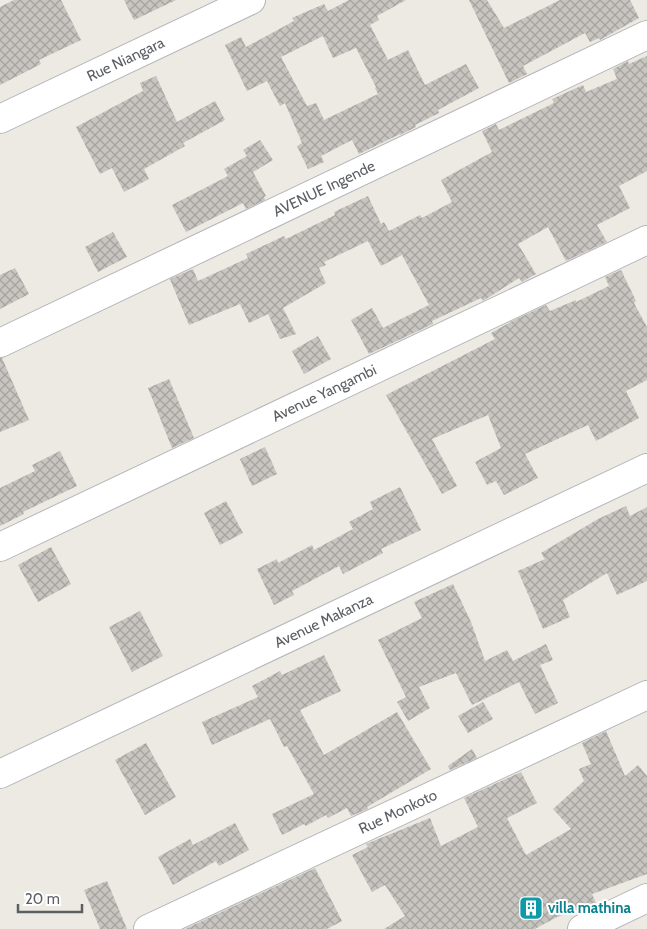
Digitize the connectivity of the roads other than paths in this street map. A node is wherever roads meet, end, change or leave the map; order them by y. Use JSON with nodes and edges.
{"nodes":[{"id":1,"x":251,"y":0,"type":"edge"},
{"id":2,"x":647,"y":35,"type":"edge"},
{"id":3,"x":0,"y":119,"type":"edge"},
{"id":4,"x":647,"y":240,"type":"edge"},
{"id":5,"x":0,"y":343,"type":"edge"},
{"id":6,"x":647,"y":468,"type":"edge"},
{"id":7,"x":0,"y":547,"type":"edge"},
{"id":8,"x":647,"y":695,"type":"edge"},
{"id":9,"x":0,"y":774,"type":"edge"},
{"id":10,"x":647,"y":898,"type":"edge"},
{"id":11,"x":148,"y":929,"type":"edge"},
{"id":12,"x":582,"y":929,"type":"edge"}],
"edges":[{"from":1,"to":3,"type":"street","name":"Rue Niangara"},
{"from":2,"to":5,"type":"street","name":"AVENUE Ingende"},
{"from":4,"to":7,"type":"street","name":"Avenue Yangambi"},
{"from":6,"to":9,"type":"street","name":"Avenue Makanza"},
{"from":8,"to":11,"type":"street","name":"Rue Monkoto"},
{"from":10,"to":12,"type":"street"}]}
